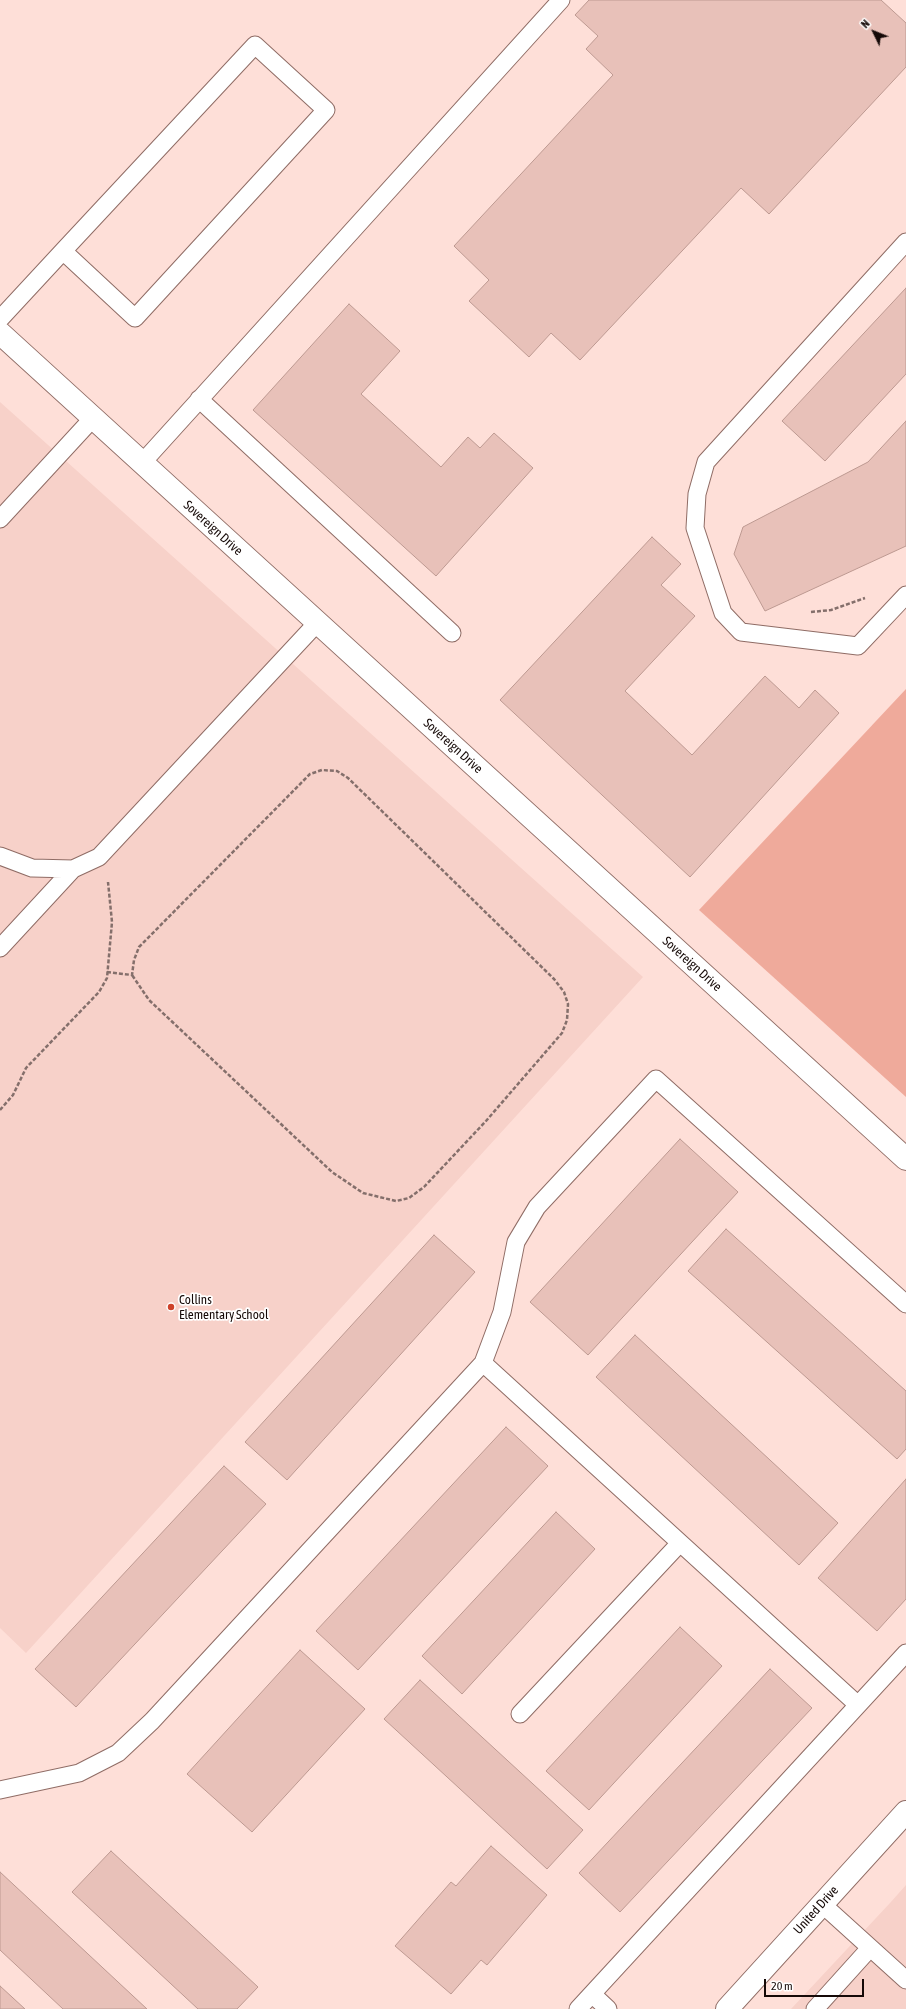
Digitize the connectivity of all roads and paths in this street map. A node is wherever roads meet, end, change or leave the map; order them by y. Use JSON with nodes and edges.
{"nodes":[{"id":1,"x":561,"y":0,"type":"edge"},
{"id":2,"x":906,"y":242,"type":"edge"},
{"id":3,"x":62,"y":251,"type":"junction"},
{"id":4,"x":0,"y":318,"type":"edge"},
{"id":5,"x":0,"y":333,"type":"edge"},
{"id":6,"x":199,"y":399,"type":"junction"},
{"id":7,"x":93,"y":418,"type":"junction"},
{"id":8,"x":142,"y":463,"type":"junction"},
{"id":9,"x":0,"y":519,"type":"edge"},
{"id":10,"x":906,"y":595,"type":"edge"},
{"id":11,"x":869,"y":597,"type":"dead end"},
{"id":12,"x":808,"y":613,"type":"dead end"},
{"id":13,"x":317,"y":623,"type":"junction"},
{"id":14,"x":452,"y":633,"type":"dead end"},
{"id":15,"x":0,"y":856,"type":"edge"},
{"id":16,"x":99,"y":857,"type":"junction"},
{"id":17,"x":73,"y":869,"type":"junction"},
{"id":18,"x":0,"y":948,"type":"edge"},
{"id":19,"x":107,"y":972,"type":"junction"},
{"id":20,"x":132,"y":975,"type":"junction"},
{"id":21,"x":0,"y":1110,"type":"edge"},
{"id":22,"x":906,"y":1159,"type":"edge"},
{"id":23,"x":906,"y":1304,"type":"edge"},
{"id":24,"x":483,"y":1363,"type":"junction"},
{"id":25,"x":680,"y":1543,"type":"junction"},
{"id":26,"x":906,"y":1653,"type":"edge"},
{"id":27,"x":858,"y":1705,"type":"junction"},
{"id":28,"x":520,"y":1714,"type":"dead end"},
{"id":29,"x":0,"y":1790,"type":"edge"},
{"id":30,"x":906,"y":1812,"type":"edge"},
{"id":31,"x":822,"y":1904,"type":"junction"},
{"id":32,"x":870,"y":1948,"type":"junction"},
{"id":33,"x":906,"y":1980,"type":"edge"},
{"id":34,"x":592,"y":1994,"type":"junction"},
{"id":35,"x":578,"y":2009,"type":"edge"},
{"id":36,"x":608,"y":2009,"type":"edge"},
{"id":37,"x":727,"y":2009,"type":"edge"},
{"id":38,"x":815,"y":2009,"type":"edge"}],
"edges":[{"from":1,"to":6,"type":"lane"},
{"from":2,"to":10,"type":"lane"},
{"from":3,"to":3,"type":"lane"},
{"from":3,"to":4,"type":"lane"},
{"from":5,"to":7,"type":"street","name":"Sovereign Drive"},
{"from":6,"to":8,"type":"lane"},
{"from":6,"to":14,"type":"lane"},
{"from":7,"to":8,"type":"street","name":"Sovereign Drive"},
{"from":7,"to":9,"type":"lane"},
{"from":8,"to":13,"type":"street","name":"Sovereign Drive"},
{"from":11,"to":12,"type":"path"},
{"from":13,"to":16,"type":"lane"},
{"from":13,"to":22,"type":"street","name":"Sovereign Drive"},
{"from":15,"to":17,"type":"lane"},
{"from":16,"to":17,"type":"lane"},
{"from":16,"to":19,"type":"path"},
{"from":17,"to":18,"type":"lane"},
{"from":19,"to":20,"type":"path"},
{"from":19,"to":21,"type":"path"},
{"from":20,"to":20,"type":"path"},
{"from":23,"to":24,"type":"lane"},
{"from":24,"to":25,"type":"lane"},
{"from":24,"to":29,"type":"lane"},
{"from":25,"to":27,"type":"lane"},
{"from":25,"to":28,"type":"lane"},
{"from":26,"to":27,"type":"lane"},
{"from":27,"to":34,"type":"lane"},
{"from":30,"to":31,"type":"street","name":"United Drive"},
{"from":31,"to":32,"type":"lane"},
{"from":31,"to":37,"type":"street","name":"United Drive"},
{"from":32,"to":33,"type":"lane"},
{"from":32,"to":38,"type":"lane"},
{"from":34,"to":35,"type":"lane"},
{"from":34,"to":36,"type":"lane"}]}
